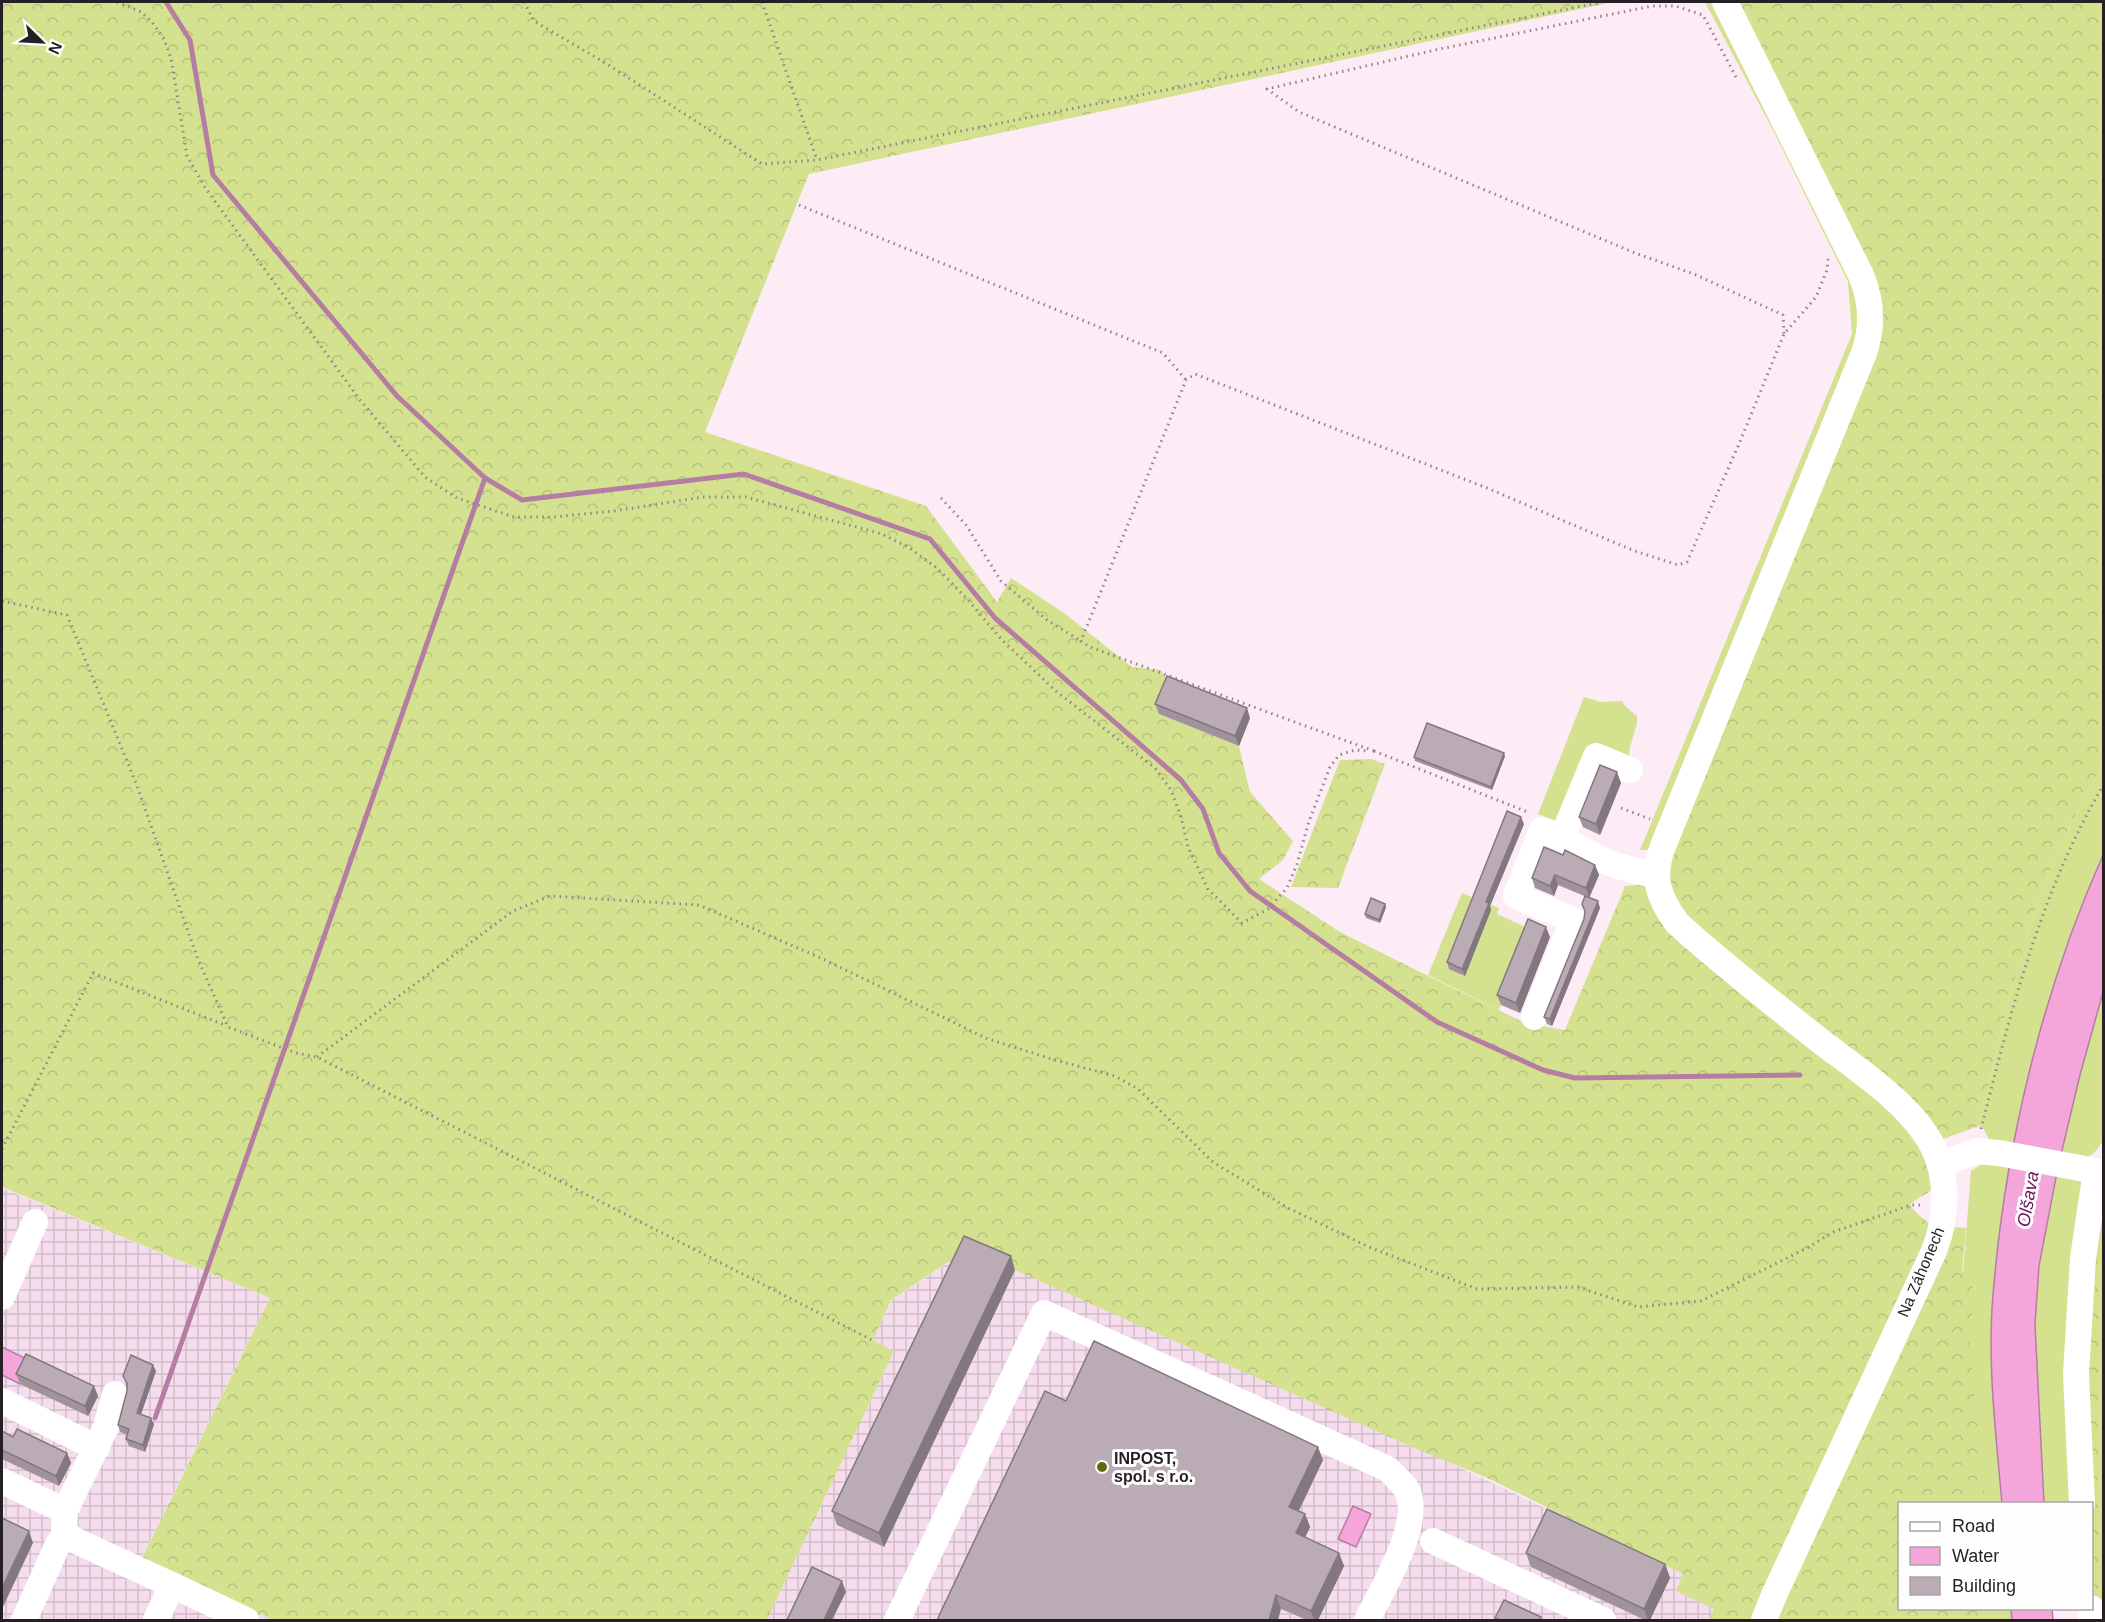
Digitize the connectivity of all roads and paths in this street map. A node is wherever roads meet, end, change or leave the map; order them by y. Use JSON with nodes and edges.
{"nodes":[{"id":1,"x":117,"y":2,"type":"edge"},
{"id":2,"x":524,"y":2,"type":"edge"},
{"id":3,"x":762,"y":2,"type":"edge"},
{"id":4,"x":1602,"y":2,"type":"edge"},
{"id":5,"x":1725,"y":2,"type":"edge"},
{"id":6,"x":1736,"y":77,"type":"dead end"},
{"id":7,"x":817,"y":159,"type":"junction"},
{"id":8,"x":799,"y":205,"type":"dead end"},
{"id":9,"x":1828,"y":253,"type":"dead end"},
{"id":10,"x":1784,"y":334,"type":"junction"},
{"id":11,"x":1186,"y":380,"type":"junction"},
{"id":12,"x":941,"y":498,"type":"dead end"},
{"id":13,"x":2,"y":601,"type":"edge"},
{"id":14,"x":1081,"y":641,"type":"junction"},
{"id":15,"x":1374,"y":751,"type":"junction"},
{"id":16,"x":1630,"y":770,"type":"dead end"},
{"id":17,"x":2103,"y":784,"type":"edge"},
{"id":18,"x":1621,"y":808,"type":"dead end"},
{"id":19,"x":1531,"y":813,"type":"dead end"},
{"id":20,"x":1652,"y":820,"type":"dead end"},
{"id":21,"x":1562,"y":838,"type":"junction"},
{"id":22,"x":1656,"y":875,"type":"junction"},
{"id":23,"x":1534,"y":1017,"type":"dead end"},
{"id":24,"x":228,"y":1027,"type":"junction"},
{"id":25,"x":317,"y":1057,"type":"junction"},
{"id":26,"x":2,"y":1149,"type":"edge"},
{"id":27,"x":1988,"y":1152,"type":"junction"},
{"id":28,"x":1940,"y":1164,"type":"junction"},
{"id":29,"x":1943,"y":1206,"type":"junction"},
{"id":30,"x":35,"y":1222,"type":"dead end"},
{"id":31,"x":2,"y":1297,"type":"edge"},
{"id":32,"x":872,"y":1340,"type":"dead end"},
{"id":33,"x":115,"y":1394,"type":"dead end"},
{"id":34,"x":2,"y":1401,"type":"edge"},
{"id":35,"x":97,"y":1448,"type":"junction"},
{"id":36,"x":2,"y":1481,"type":"edge"},
{"id":37,"x":2082,"y":1502,"type":"edge"},
{"id":38,"x":66,"y":1523,"type":"junction"},
{"id":39,"x":1433,"y":1541,"type":"dead end"},
{"id":40,"x":172,"y":1585,"type":"junction"},
{"id":41,"x":24,"y":1620,"type":"edge"},
{"id":42,"x":156,"y":1620,"type":"edge"},
{"id":43,"x":246,"y":1620,"type":"edge"},
{"id":44,"x":897,"y":1620,"type":"edge"},
{"id":45,"x":1366,"y":1620,"type":"edge"},
{"id":46,"x":1603,"y":1620,"type":"edge"},
{"id":47,"x":1764,"y":1620,"type":"edge"}],
"edges":[{"from":1,"to":15,"type":"path"},
{"from":2,"to":7,"type":"path"},
{"from":3,"to":7,"type":"path"},
{"from":4,"to":7,"type":"path"},
{"from":5,"to":22,"type":"street"},
{"from":6,"to":10,"type":"path"},
{"from":8,"to":11,"type":"path"},
{"from":9,"to":10,"type":"path"},
{"from":10,"to":11,"type":"path"},
{"from":11,"to":14,"type":"path"},
{"from":12,"to":14,"type":"path"},
{"from":13,"to":24,"type":"path"},
{"from":14,"to":15,"type":"path"},
{"from":15,"to":19,"type":"path"},
{"from":16,"to":21,"type":"street"},
{"from":17,"to":27,"type":"path"},
{"from":18,"to":20,"type":"path"},
{"from":21,"to":22,"type":"street"},
{"from":21,"to":23,"type":"street"},
{"from":22,"to":28,"type":"street","name":"Na Záhonech"},
{"from":24,"to":25,"type":"path"},
{"from":24,"to":26,"type":"path"},
{"from":25,"to":29,"type":"path"},
{"from":25,"to":32,"type":"path"},
{"from":27,"to":28,"type":"street"},
{"from":27,"to":37,"type":"street"},
{"from":28,"to":29,"type":"street","name":"Na Záhonech"},
{"from":29,"to":47,"type":"street","name":"Na Záhonech"},
{"from":30,"to":31,"type":"street"},
{"from":33,"to":35,"type":"street"},
{"from":34,"to":35,"type":"street"},
{"from":35,"to":38,"type":"street"},
{"from":36,"to":38,"type":"street"},
{"from":38,"to":40,"type":"street"},
{"from":38,"to":41,"type":"street"},
{"from":39,"to":46,"type":"street"},
{"from":40,"to":42,"type":"street"},
{"from":40,"to":43,"type":"street"},
{"from":44,"to":45,"type":"street"}]}
